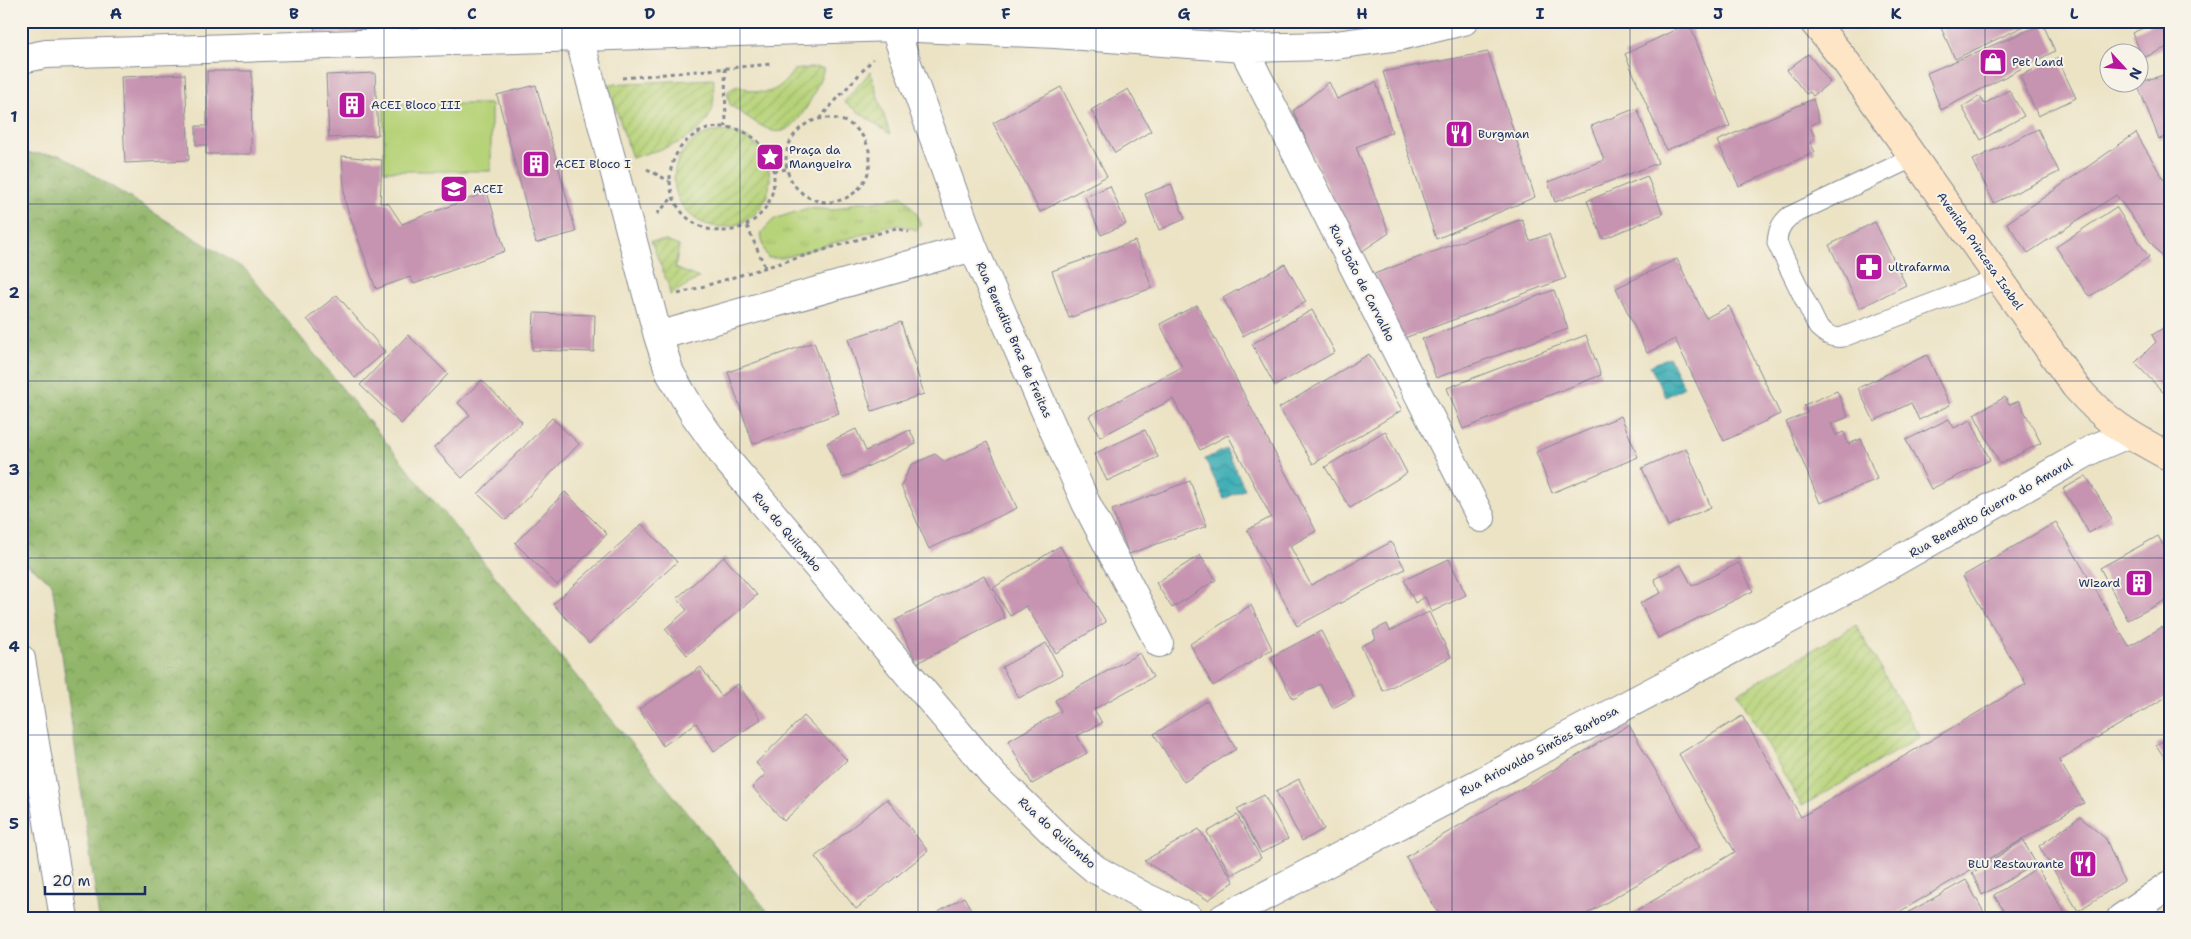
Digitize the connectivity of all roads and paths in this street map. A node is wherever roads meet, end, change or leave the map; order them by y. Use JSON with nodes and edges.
{"nodes":[{"id":1,"x":1464,"y":21,"type":"edge"},
{"id":2,"x":1813,"y":21,"type":"edge"},
{"id":3,"x":894,"y":27,"type":"junction"},
{"id":4,"x":576,"y":29,"type":"edge"},
{"id":5,"x":1243,"y":48,"type":"junction"},
{"id":6,"x":875,"y":56,"type":"junction"},
{"id":7,"x":866,"y":57,"type":"dead end"},
{"id":8,"x":21,"y":59,"type":"edge"},
{"id":9,"x":781,"y":64,"type":"dead end"},
{"id":10,"x":878,"y":65,"type":"dead end"},
{"id":11,"x":725,"y":68,"type":"junction"},
{"id":12,"x":612,"y":79,"type":"dead end"},
{"id":13,"x":819,"y":119,"type":"junction"},
{"id":14,"x":726,"y":127,"type":"junction"},
{"id":15,"x":1914,"y":157,"type":"junction"},
{"id":16,"x":641,"y":166,"type":"dead end"},
{"id":17,"x":787,"y":169,"type":"junction"},
{"id":18,"x":774,"y":171,"type":"junction"},
{"id":19,"x":669,"y":181,"type":"junction"},
{"id":20,"x":747,"y":226,"type":"junction"},
{"id":21,"x":915,"y":233,"type":"dead end"},
{"id":22,"x":973,"y":247,"type":"junction"},
{"id":23,"x":765,"y":268,"type":"junction"},
{"id":24,"x":1999,"y":278,"type":"junction"},
{"id":25,"x":677,"y":294,"type":"dead end"},
{"id":26,"x":658,"y":336,"type":"junction"},
{"id":27,"x":2128,"y":434,"type":"junction"},
{"id":28,"x":2170,"y":457,"type":"edge"},
{"id":29,"x":1481,"y":518,"type":"dead end"},
{"id":30,"x":1856,"y":584,"type":"joint"},
{"id":31,"x":1158,"y":643,"type":"dead end"},
{"id":32,"x":21,"y":659,"type":"edge"},
{"id":33,"x":2170,"y":885,"type":"edge"},
{"id":34,"x":64,"y":918,"type":"edge"},
{"id":35,"x":1189,"y":918,"type":"edge"},
{"id":36,"x":1223,"y":918,"type":"edge"},
{"id":37,"x":2122,"y":918,"type":"edge"}],
"edges":[{"from":1,"to":5,"type":"street"},
{"from":2,"to":15,"type":"main road","name":"Avenida Princesa Isabel"},
{"from":3,"to":4,"type":"street"},
{"from":3,"to":5,"type":"street"},
{"from":3,"to":22,"type":"street","name":"Rua Benedito Braz de Freitas"},
{"from":4,"to":8,"type":"street"},
{"from":4,"to":26,"type":"street","name":"Rua do Quilombo"},
{"from":5,"to":29,"type":"street","name":"Rua João de Carvalho"},
{"from":6,"to":7,"type":"path"},
{"from":6,"to":10,"type":"path"},
{"from":6,"to":13,"type":"path"},
{"from":9,"to":11,"type":"path"},
{"from":11,"to":12,"type":"path"},
{"from":11,"to":14,"type":"path"},
{"from":13,"to":17,"type":"path"},
{"from":13,"to":17,"type":"path"},
{"from":14,"to":18,"type":"path"},
{"from":14,"to":19,"type":"path"},
{"from":15,"to":24,"type":"main road","name":"Avenida Princesa Isabel"},
{"from":15,"to":24,"type":"lane"},
{"from":16,"to":19,"type":"path"},
{"from":17,"to":18,"type":"path"},
{"from":18,"to":20,"type":"path"},
{"from":19,"to":20,"type":"path"},
{"from":20,"to":23,"type":"path"},
{"from":21,"to":23,"type":"path"},
{"from":22,"to":26,"type":"street"},
{"from":22,"to":31,"type":"street","name":"Rua Benedito Braz de Freitas"},
{"from":23,"to":25,"type":"path"},
{"from":24,"to":27,"type":"main road","name":"Avenida Princesa Isabel"},
{"from":26,"to":35,"type":"street","name":"Rua do Quilombo"},
{"from":27,"to":28,"type":"main road","name":"Avenida Princesa Isabel"},
{"from":27,"to":30,"type":"street","name":"Rua Benedito Guerra do Amaral"},
{"from":30,"to":36,"type":"street","name":"Rua Ariovaldo Simões Barbosa"},
{"from":32,"to":34,"type":"street"},
{"from":33,"to":37,"type":"street"}]}
